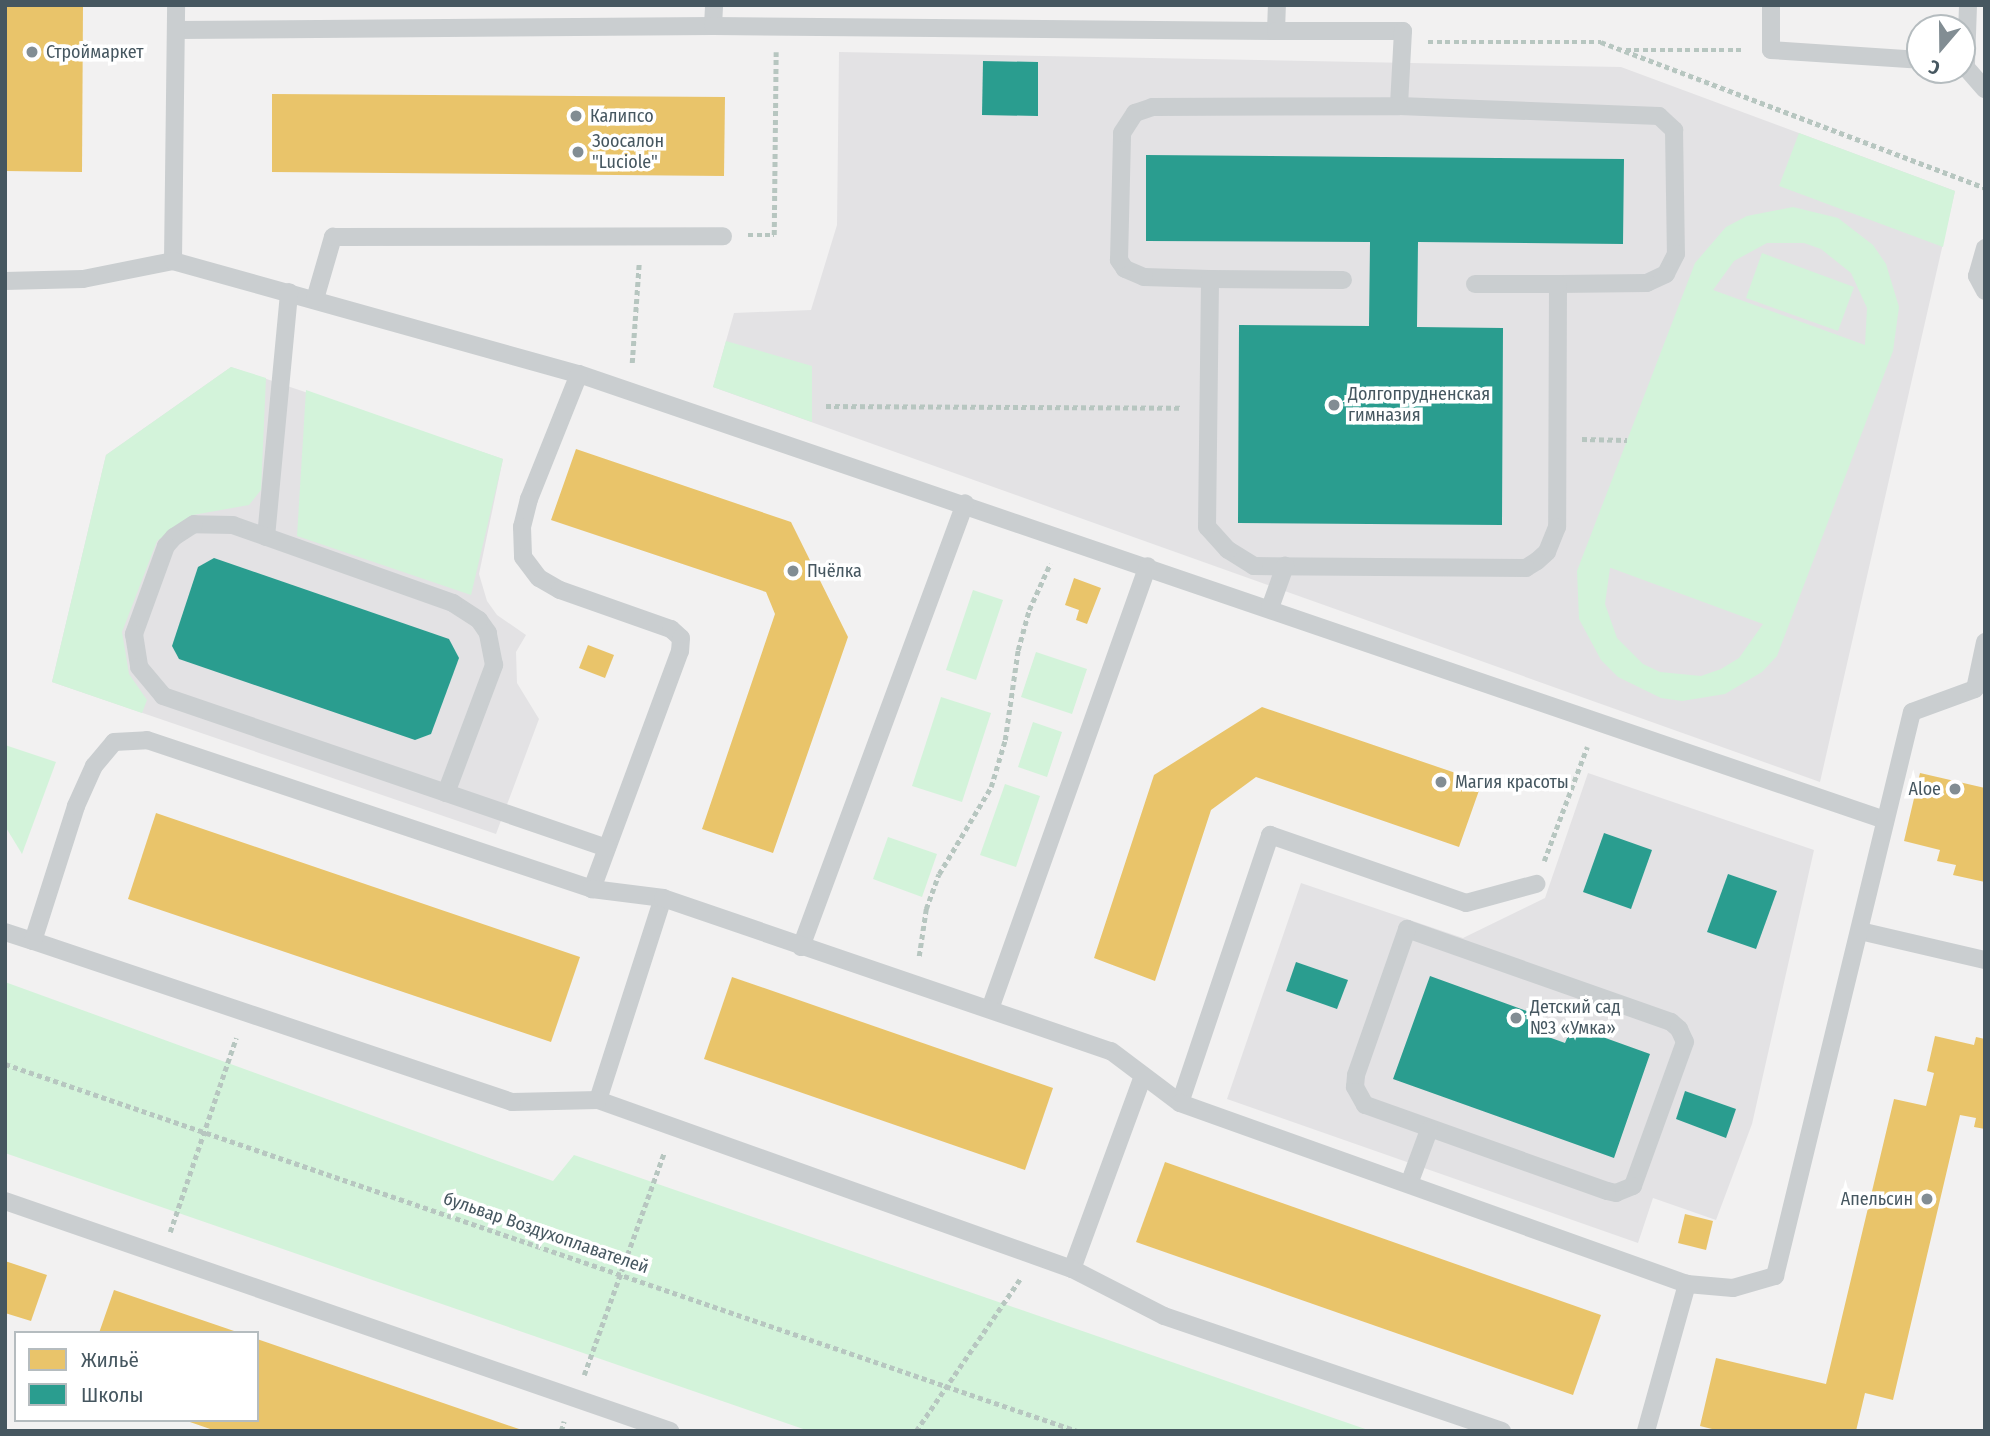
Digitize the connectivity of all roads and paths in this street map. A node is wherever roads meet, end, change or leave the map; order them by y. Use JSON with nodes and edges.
{"nodes":[{"id":1,"x":176,"y":5,"type":"edge"},
{"id":2,"x":714,"y":5,"type":"edge"},
{"id":3,"x":1277,"y":5,"type":"edge"},
{"id":4,"x":1772,"y":5,"type":"edge"},
{"id":5,"x":713,"y":26,"type":"junction"},
{"id":6,"x":777,"y":28,"type":"junction"},
{"id":7,"x":176,"y":30,"type":"junction"},
{"id":8,"x":1276,"y":31,"type":"junction"},
{"id":9,"x":1622,"y":50,"type":"dead end"},
{"id":10,"x":1771,"y":50,"type":"junction"},
{"id":11,"x":1906,"y":59,"type":"edge"},
{"id":12,"x":1399,"y":106,"type":"junction"},
{"id":13,"x":641,"y":236,"type":"junction"},
{"id":14,"x":723,"y":236,"type":"joint"},
{"id":15,"x":1985,"y":248,"type":"edge"},
{"id":16,"x":173,"y":261,"type":"junction"},
{"id":17,"x":1210,"y":279,"type":"junction"},
{"id":18,"x":1343,"y":280,"type":"dead end"},
{"id":19,"x":5,"y":281,"type":"edge"},
{"id":20,"x":1475,"y":284,"type":"dead end"},
{"id":21,"x":1558,"y":284,"type":"junction"},
{"id":22,"x":1985,"y":291,"type":"edge"},
{"id":23,"x":289,"y":292,"type":"junction"},
{"id":24,"x":315,"y":299,"type":"junction"},
{"id":25,"x":579,"y":374,"type":"junction"},
{"id":26,"x":630,"y":392,"type":"junction"},
{"id":27,"x":826,"y":406,"type":"dead end"},
{"id":28,"x":1208,"y":408,"type":"junction"},
{"id":29,"x":1557,"y":438,"type":"junction"},
{"id":30,"x":1627,"y":440,"type":"dead end"},
{"id":31,"x":965,"y":503,"type":"junction"},
{"id":32,"x":266,"y":537,"type":"junction"},
{"id":33,"x":1065,"y":537,"type":"junction"},
{"id":34,"x":1148,"y":566,"type":"junction"},
{"id":35,"x":1285,"y":566,"type":"junction"},
{"id":36,"x":1270,"y":608,"type":"junction"},
{"id":37,"x":1985,"y":642,"type":"edge"},
{"id":38,"x":1597,"y":720,"type":"junction"},
{"id":39,"x":446,"y":793,"type":"junction"},
{"id":40,"x":1885,"y":820,"type":"junction"},
{"id":41,"x":607,"y":848,"type":"junction"},
{"id":42,"x":1535,"y":884,"type":"joint"},
{"id":43,"x":592,"y":889,"type":"junction"},
{"id":44,"x":663,"y":898,"type":"junction"},
{"id":45,"x":1860,"y":931,"type":"junction"},
{"id":46,"x":5,"y":932,"type":"edge"},
{"id":47,"x":33,"y":941,"type":"junction"},
{"id":48,"x":801,"y":947,"type":"junction"},
{"id":49,"x":1985,"y":960,"type":"edge"},
{"id":50,"x":916,"y":984,"type":"junction"},
{"id":51,"x":990,"y":1009,"type":"junction"},
{"id":52,"x":245,"y":1013,"type":"junction"},
{"id":53,"x":5,"y":1064,"type":"edge"},
{"id":54,"x":1143,"y":1076,"type":"junction"},
{"id":55,"x":598,"y":1100,"type":"junction"},
{"id":56,"x":1180,"y":1103,"type":"junction"},
{"id":57,"x":673,"y":1125,"type":"junction"},
{"id":58,"x":1429,"y":1130,"type":"junction"},
{"id":59,"x":203,"y":1132,"type":"junction"},
{"id":60,"x":1409,"y":1184,"type":"junction"},
{"id":61,"x":5,"y":1201,"type":"edge"},
{"id":62,"x":162,"y":1256,"type":"junction"},
{"id":63,"x":1037,"y":1256,"type":"junction"},
{"id":64,"x":1072,"y":1269,"type":"junction"},
{"id":65,"x":622,"y":1273,"type":"junction"},
{"id":66,"x":1687,"y":1284,"type":"junction"},
{"id":67,"x":943,"y":1385,"type":"junction"},
{"id":68,"x":572,"y":1397,"type":"junction"},
{"id":69,"x":670,"y":1431,"type":"edge"},
{"id":70,"x":916,"y":1431,"type":"edge"},
{"id":71,"x":1077,"y":1431,"type":"edge"},
{"id":72,"x":1502,"y":1431,"type":"edge"},
{"id":73,"x":1646,"y":1431,"type":"edge"}],
"edges":[{"from":1,"to":7,"type":"lane"},
{"from":2,"to":5,"type":"lane"},
{"from":3,"to":8,"type":"lane"},
{"from":4,"to":10,"type":"lane"},
{"from":5,"to":6,"type":"lane"},
{"from":5,"to":7,"type":"lane"},
{"from":6,"to":8,"type":"lane"},
{"from":6,"to":14,"type":"path"},
{"from":7,"to":16,"type":"lane"},
{"from":8,"to":12,"type":"lane"},
{"from":9,"to":10,"type":"path"},
{"from":10,"to":11,"type":"lane"},
{"from":12,"to":17,"type":"lane"},
{"from":12,"to":21,"type":"lane"},
{"from":13,"to":14,"type":"lane"},
{"from":13,"to":24,"type":"lane"},
{"from":13,"to":26,"type":"path"},
{"from":15,"to":22,"type":"lane"},
{"from":16,"to":19,"type":"lane"},
{"from":16,"to":23,"type":"lane"},
{"from":17,"to":18,"type":"lane"},
{"from":17,"to":28,"type":"lane"},
{"from":20,"to":21,"type":"lane"},
{"from":21,"to":29,"type":"lane"},
{"from":23,"to":24,"type":"lane"},
{"from":23,"to":32,"type":"lane"},
{"from":24,"to":25,"type":"lane"},
{"from":25,"to":26,"type":"lane"},
{"from":25,"to":41,"type":"lane"},
{"from":26,"to":31,"type":"lane"},
{"from":27,"to":28,"type":"path"},
{"from":28,"to":35,"type":"lane"},
{"from":29,"to":30,"type":"path"},
{"from":29,"to":35,"type":"lane"},
{"from":31,"to":33,"type":"lane"},
{"from":31,"to":48,"type":"lane"},
{"from":32,"to":39,"type":"lane"},
{"from":32,"to":39,"type":"lane"},
{"from":33,"to":34,"type":"lane"},
{"from":33,"to":50,"type":"path"},
{"from":34,"to":36,"type":"lane"},
{"from":34,"to":51,"type":"lane"},
{"from":35,"to":36,"type":"lane"},
{"from":36,"to":38,"type":"lane"},
{"from":37,"to":40,"type":"lane"},
{"from":38,"to":40,"type":"lane"},
{"from":38,"to":42,"type":"path"},
{"from":39,"to":41,"type":"lane"},
{"from":40,"to":45,"type":"lane"},
{"from":41,"to":43,"type":"lane"},
{"from":42,"to":56,"type":"lane"},
{"from":43,"to":44,"type":"lane"},
{"from":43,"to":47,"type":"lane"},
{"from":44,"to":48,"type":"lane"},
{"from":44,"to":55,"type":"lane"},
{"from":45,"to":49,"type":"lane"},
{"from":45,"to":66,"type":"lane"},
{"from":46,"to":47,"type":"lane"},
{"from":47,"to":52,"type":"lane"},
{"from":48,"to":50,"type":"lane"},
{"from":50,"to":51,"type":"lane"},
{"from":51,"to":54,"type":"lane"},
{"from":52,"to":55,"type":"lane"},
{"from":52,"to":59,"type":"path"},
{"from":53,"to":59,"type":"path","name":"бульвар Воздухоплавателей"},
{"from":54,"to":56,"type":"lane"},
{"from":54,"to":64,"type":"lane"},
{"from":55,"to":57,"type":"lane"},
{"from":56,"to":60,"type":"lane"},
{"from":57,"to":63,"type":"lane"},
{"from":57,"to":65,"type":"path"},
{"from":58,"to":58,"type":"lane"},
{"from":58,"to":60,"type":"lane"},
{"from":59,"to":62,"type":"path"},
{"from":59,"to":65,"type":"path","name":"бульвар Воздухоплавателей"},
{"from":60,"to":66,"type":"lane"},
{"from":61,"to":62,"type":"lane"},
{"from":62,"to":68,"type":"lane"},
{"from":63,"to":64,"type":"lane"},
{"from":63,"to":67,"type":"path"},
{"from":64,"to":72,"type":"lane"},
{"from":65,"to":67,"type":"path","name":"бульвар Воздухоплавателей"},
{"from":65,"to":68,"type":"path"},
{"from":66,"to":73,"type":"lane"},
{"from":67,"to":70,"type":"path"},
{"from":67,"to":71,"type":"path","name":"бульвар Воздухоплавателей"},
{"from":68,"to":69,"type":"lane"}]}
